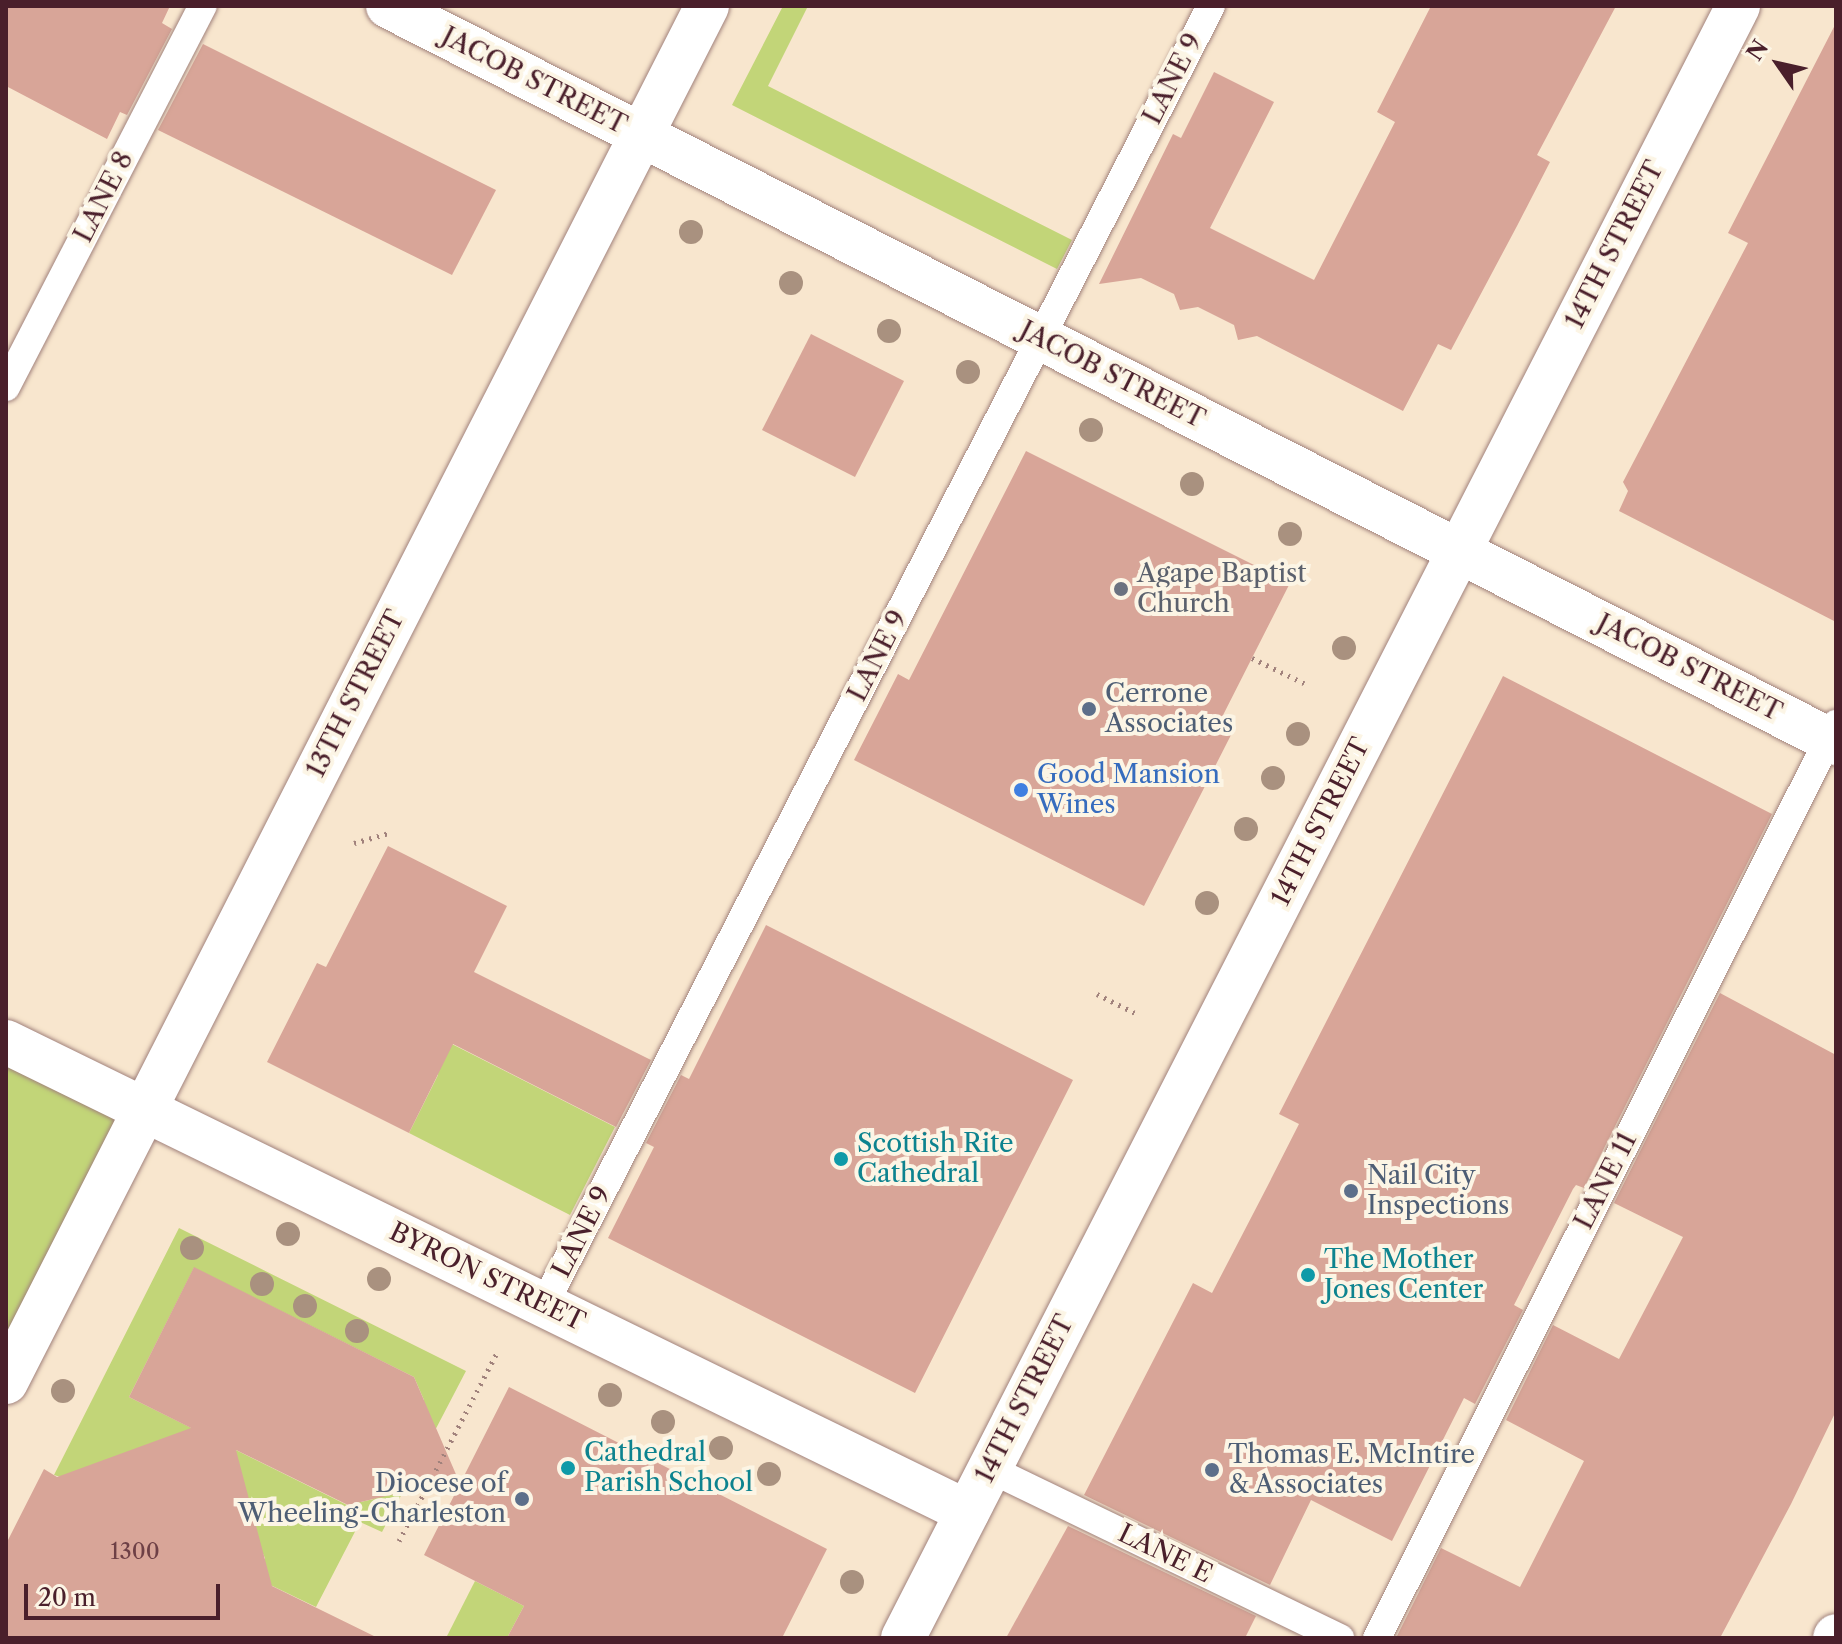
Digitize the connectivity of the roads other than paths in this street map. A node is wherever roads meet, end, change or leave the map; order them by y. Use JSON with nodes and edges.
{"nodes":[{"id":1,"x":203,"y":6,"type":"edge"},
{"id":2,"x":388,"y":6,"type":"edge"},
{"id":3,"x":707,"y":6,"type":"edge"},
{"id":4,"x":1211,"y":6,"type":"edge"},
{"id":5,"x":1738,"y":6,"type":"edge"},
{"id":6,"x":640,"y":136,"type":"junction"},
{"id":7,"x":1040,"y":338,"type":"junction"},
{"id":8,"x":6,"y":387,"type":"edge"},
{"id":9,"x":1459,"y":551,"type":"junction"},
{"id":10,"x":1834,"y":735,"type":"edge"},
{"id":11,"x":6,"y":1042,"type":"edge"},
{"id":12,"x":144,"y":1110,"type":"junction"},
{"id":13,"x":544,"y":1305,"type":"junction"},
{"id":14,"x":6,"y":1382,"type":"edge"},
{"id":15,"x":990,"y":1469,"type":"junction"},
{"id":16,"x":967,"y":1512,"type":"junction"},
{"id":17,"x":903,"y":1638,"type":"edge"},
{"id":18,"x":1340,"y":1638,"type":"edge"},
{"id":19,"x":1377,"y":1638,"type":"edge"}],
"edges":[{"from":1,"to":8,"type":"lane","name":"LANE 8"},
{"from":2,"to":6,"type":"street","name":"JACOB STREET"},
{"from":3,"to":6,"type":"street","name":"13TH STREET"},
{"from":4,"to":7,"type":"lane","name":"LANE 9"},
{"from":5,"to":9,"type":"street","name":"14TH STREET"},
{"from":6,"to":7,"type":"street","name":"JACOB STREET"},
{"from":6,"to":12,"type":"street","name":"13TH STREET"},
{"from":7,"to":9,"type":"street","name":"JACOB STREET"},
{"from":7,"to":13,"type":"lane","name":"LANE 9"},
{"from":9,"to":10,"type":"street","name":"JACOB STREET"},
{"from":9,"to":15,"type":"street","name":"14TH STREET"},
{"from":10,"to":19,"type":"lane","name":"LANE 11"},
{"from":11,"to":12,"type":"street","name":"BYRON STREET"},
{"from":12,"to":13,"type":"street","name":"BYRON STREET"},
{"from":12,"to":14,"type":"street","name":"13TH STREET"},
{"from":13,"to":16,"type":"street","name":"BYRON STREET"},
{"from":15,"to":16,"type":"street","name":"14TH STREET"},
{"from":15,"to":18,"type":"lane","name":"LANE E"},
{"from":16,"to":17,"type":"street","name":"14TH STREET"}]}
